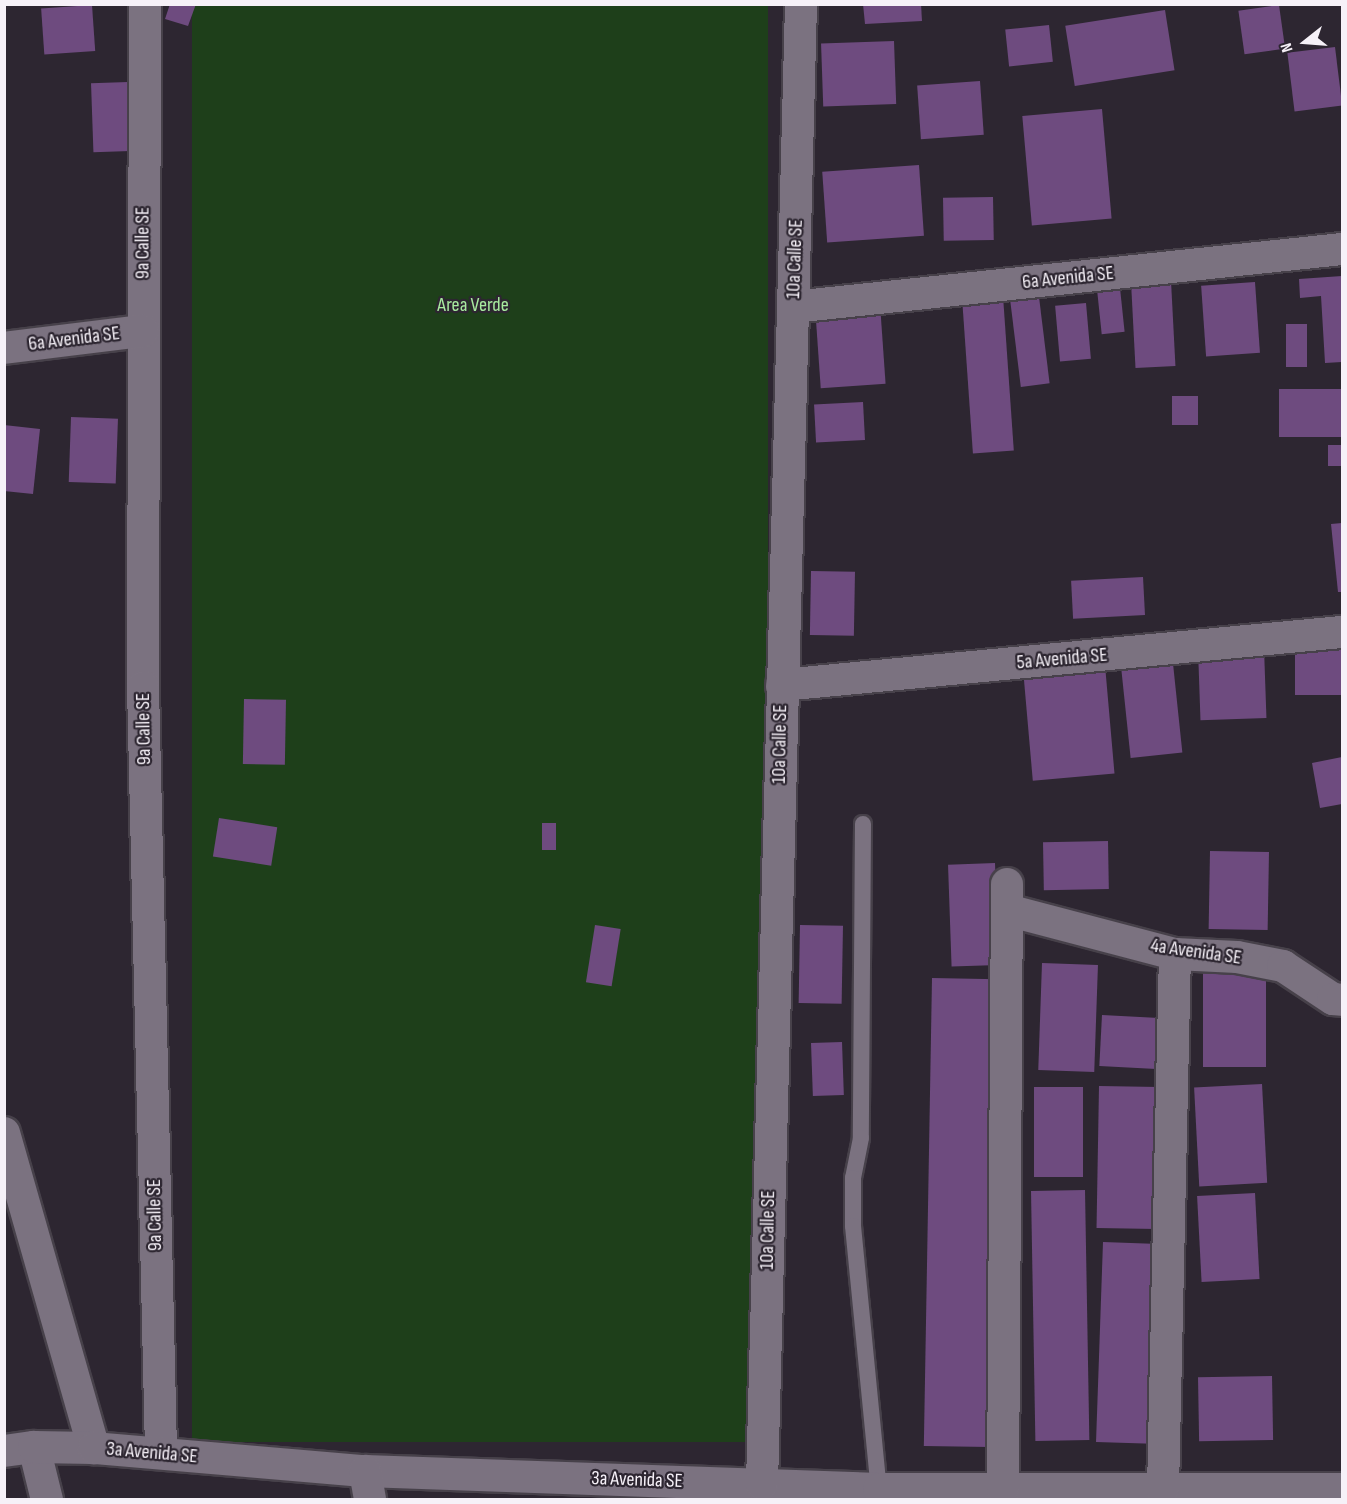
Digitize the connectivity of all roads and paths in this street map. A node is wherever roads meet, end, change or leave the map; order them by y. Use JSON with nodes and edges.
{"nodes":[{"id":1,"x":145,"y":4,"type":"edge"},
{"id":2,"x":801,"y":4,"type":"edge"},
{"id":3,"x":1342,"y":249,"type":"edge"},
{"id":4,"x":793,"y":307,"type":"junction"},
{"id":5,"x":143,"y":331,"type":"junction"},
{"id":6,"x":4,"y":348,"type":"edge"},
{"id":7,"x":1342,"y":632,"type":"edge"},
{"id":8,"x":782,"y":685,"type":"junction"},
{"id":9,"x":863,"y":824,"type":"dead end"},
{"id":10,"x":1175,"y":954,"type":"junction"},
{"id":11,"x":1342,"y":1000,"type":"edge"},
{"id":12,"x":4,"y":1133,"type":"edge"},
{"id":13,"x":94,"y":1448,"type":"junction"},
{"id":14,"x":19,"y":1449,"type":"edge"},
{"id":15,"x":161,"y":1454,"type":"junction"},
{"id":16,"x":367,"y":1485,"type":"edge"},
{"id":17,"x":762,"y":1485,"type":"junction"},
{"id":18,"x":1003,"y":1489,"type":"junction"},
{"id":19,"x":1342,"y":1489,"type":"edge"},
{"id":20,"x":1163,"y":1490,"type":"junction"},
{"id":21,"x":880,"y":1494,"type":"edge"},
{"id":22,"x":47,"y":1500,"type":"edge"}],
"edges":[{"from":1,"to":5,"type":"street","name":"9a Calle SE"},
{"from":2,"to":4,"type":"street","name":"10a Calle SE"},
{"from":3,"to":4,"type":"street","name":"6a Avenida SE"},
{"from":4,"to":8,"type":"street","name":"10a Calle SE"},
{"from":5,"to":6,"type":"street","name":"6a Avenida SE"},
{"from":5,"to":15,"type":"street","name":"9a Calle SE"},
{"from":7,"to":8,"type":"street","name":"5a Avenida SE"},
{"from":8,"to":17,"type":"street","name":"10a Calle SE"},
{"from":9,"to":21,"type":"lane"},
{"from":10,"to":11,"type":"street","name":"4a Avenida SE"},
{"from":10,"to":18,"type":"street","name":"4a Avenida SE"},
{"from":10,"to":20,"type":"street"},
{"from":12,"to":13,"type":"street"},
{"from":13,"to":14,"type":"street","name":"3a Avenida SE"},
{"from":13,"to":15,"type":"street","name":"3a Avenida SE"},
{"from":14,"to":22,"type":"street"},
{"from":15,"to":16,"type":"street","name":"3a Avenida SE"},
{"from":16,"to":17,"type":"street","name":"3a Avenida SE"},
{"from":17,"to":21,"type":"street","name":"3a Avenida SE"},
{"from":18,"to":20,"type":"street","name":"3a Avenida SE"},
{"from":18,"to":21,"type":"street","name":"3a Avenida SE"},
{"from":19,"to":20,"type":"street","name":"3a Avenida SE"}]}
